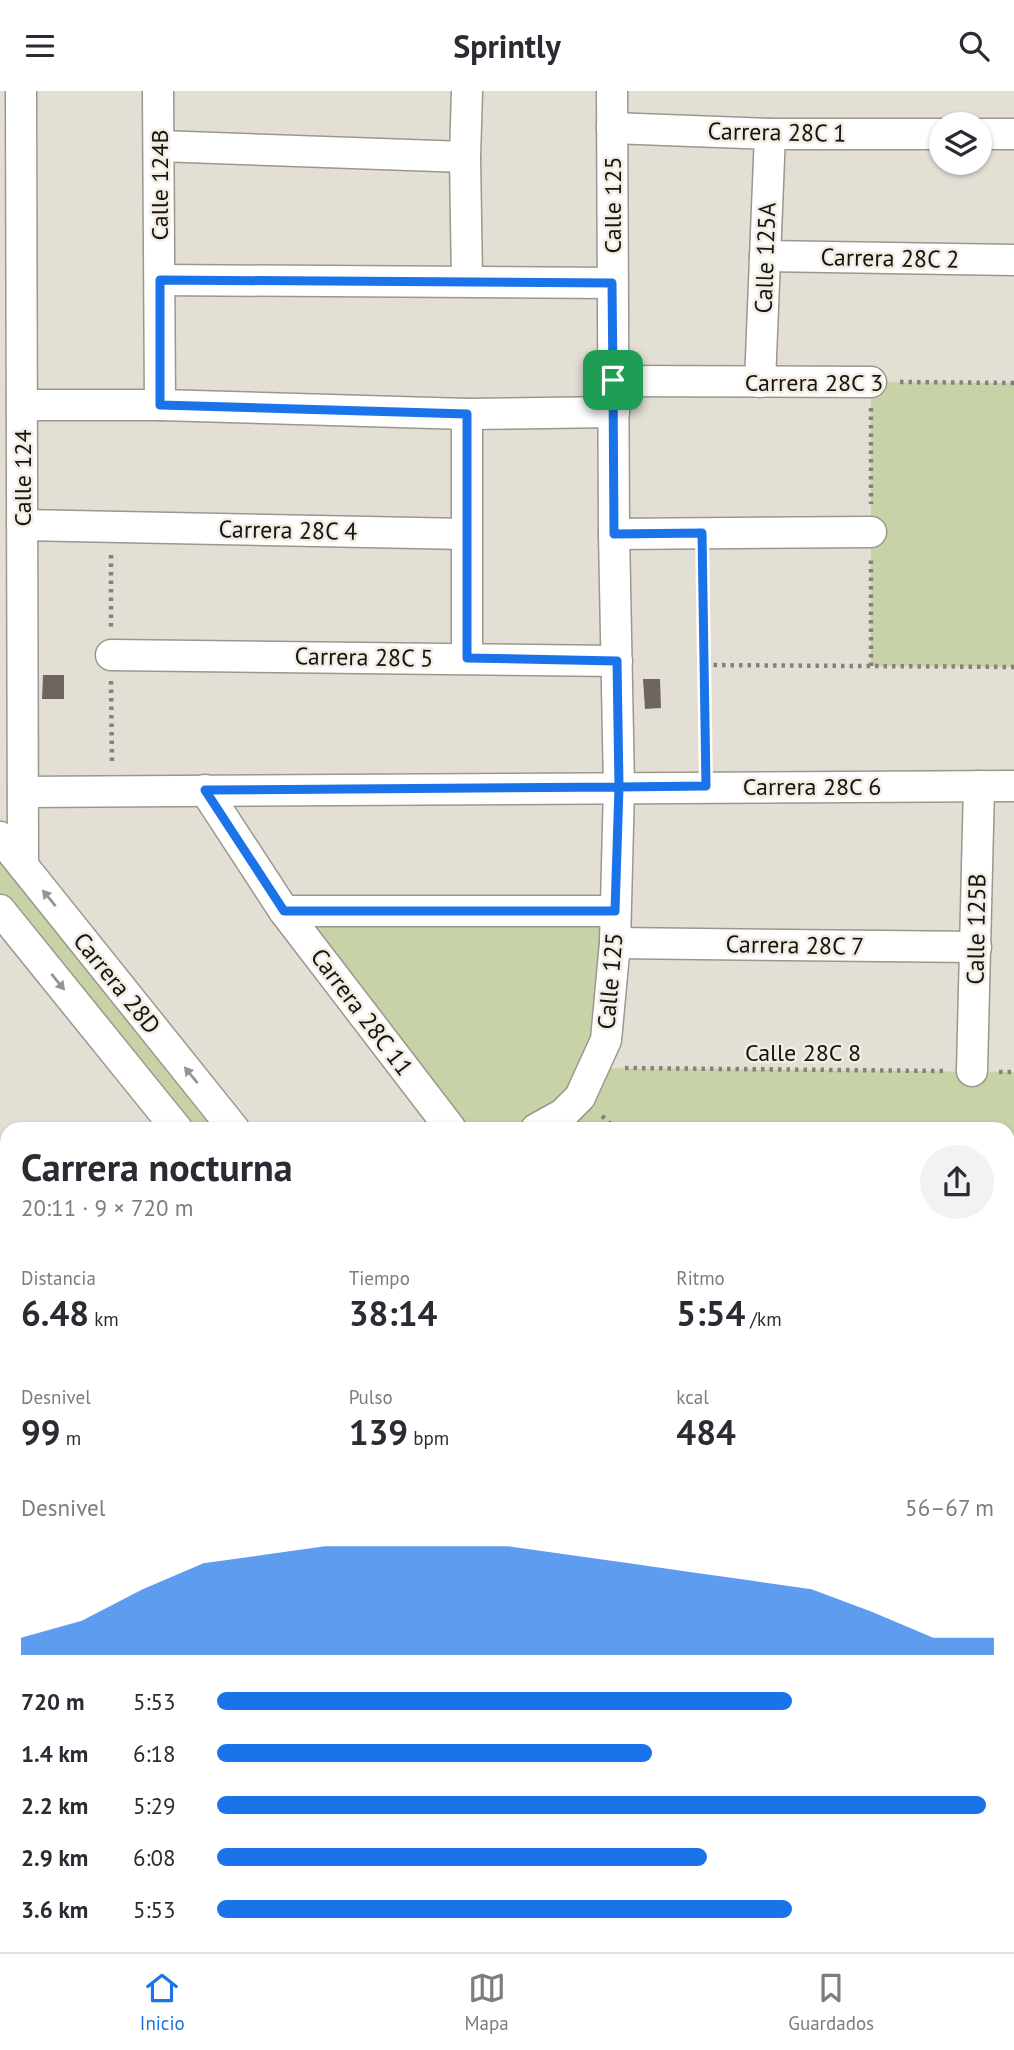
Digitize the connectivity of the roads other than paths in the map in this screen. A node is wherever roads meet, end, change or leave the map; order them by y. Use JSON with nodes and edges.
{"nodes":[{"id":1,"x":21,"y":91,"type":"edge"},
{"id":2,"x":158,"y":91,"type":"edge"},
{"id":3,"x":467,"y":91,"type":"edge"},
{"id":4,"x":612,"y":91,"type":"edge"},
{"id":5,"x":612,"y":128,"type":"junction"},
{"id":6,"x":770,"y":134,"type":"junction"},
{"id":7,"x":929,"y":134,"type":"edge"},
{"id":8,"x":992,"y":134,"type":"edge"},
{"id":9,"x":1014,"y":134,"type":"edge"},
{"id":10,"x":159,"y":146,"type":"junction"},
{"id":11,"x":465,"y":157,"type":"junction"},
{"id":12,"x":765,"y":256,"type":"junction"},
{"id":13,"x":1014,"y":260,"type":"edge"},
{"id":14,"x":160,"y":280,"type":"junction"},
{"id":15,"x":467,"y":281,"type":"junction"},
{"id":16,"x":612,"y":283,"type":"junction"},
{"id":17,"x":613,"y":380,"type":"junction"},
{"id":18,"x":760,"y":381,"type":"junction"},
{"id":19,"x":871,"y":382,"type":"road end"},
{"id":20,"x":22,"y":405,"type":"junction"},
{"id":21,"x":160,"y":405,"type":"junction"},
{"id":22,"x":614,"y":412,"type":"junction"},
{"id":23,"x":467,"y":414,"type":"junction"},
{"id":24,"x":22,"y":525,"type":"junction"},
{"id":25,"x":871,"y":532,"type":"dead end"},
{"id":26,"x":466,"y":534,"type":"junction"},
{"id":27,"x":614,"y":534,"type":"junction"},
{"id":28,"x":111,"y":655,"type":"dead end"},
{"id":29,"x":467,"y":658,"type":"junction"},
{"id":30,"x":617,"y":661,"type":"junction"},
{"id":31,"x":979,"y":786,"type":"junction"},
{"id":32,"x":1014,"y":786,"type":"edge"},
{"id":33,"x":619,"y":787,"type":"junction"},
{"id":34,"x":205,"y":790,"type":"junction"},
{"id":35,"x":23,"y":792,"type":"junction"},
{"id":36,"x":0,"y":837,"type":"edge"},
{"id":37,"x":23,"y":866,"type":"junction"},
{"id":38,"x":0,"y":910,"type":"edge"},
{"id":39,"x":284,"y":911,"type":"junction"},
{"id":40,"x":615,"y":911,"type":"junction"},
{"id":41,"x":615,"y":943,"type":"junction"},
{"id":42,"x":976,"y":947,"type":"junction"},
{"id":43,"x":972,"y":1071,"type":"road end"},
{"id":44,"x":171,"y":1122,"type":"edge"},
{"id":45,"x":228,"y":1122,"type":"edge"},
{"id":46,"x":446,"y":1122,"type":"edge"},
{"id":47,"x":549,"y":1122,"type":"edge"}],
"edges":[{"from":1,"to":20,"type":"street","name":"Calle 124"},
{"from":2,"to":10,"type":"street","name":"Calle 124B"},
{"from":3,"to":11,"type":"street"},
{"from":4,"to":5,"type":"street","name":"Calle 125"},
{"from":5,"to":6,"type":"street","name":"Carrera 28C 1"},
{"from":5,"to":16,"type":"street","name":"Calle 125"},
{"from":6,"to":7,"type":"street","name":"Carrera 28C 1"},
{"from":6,"to":12,"type":"street","name":"Calle 125A"},
{"from":8,"to":9,"type":"street"},
{"from":10,"to":11,"type":"street"},
{"from":10,"to":14,"type":"street","name":"Calle 124B"},
{"from":11,"to":15,"type":"street"},
{"from":12,"to":13,"type":"street","name":"Carrera 28C 2"},
{"from":12,"to":18,"type":"street","name":"Calle 125A"},
{"from":14,"to":15,"type":"street"},
{"from":14,"to":21,"type":"street","name":"Calle 124B"},
{"from":15,"to":16,"type":"street"},
{"from":16,"to":17,"type":"street","name":"Calle 125"},
{"from":17,"to":18,"type":"street","name":"Carrera 28C 3"},
{"from":17,"to":22,"type":"street","name":"Calle 125"},
{"from":18,"to":19,"type":"street","name":"Carrera 28C 3"},
{"from":20,"to":21,"type":"street"},
{"from":20,"to":24,"type":"street","name":"Calle 124"},
{"from":21,"to":23,"type":"street"},
{"from":22,"to":23,"type":"street"},
{"from":22,"to":27,"type":"street","name":"Calle 125"},
{"from":23,"to":26,"type":"street"},
{"from":24,"to":26,"type":"street","name":"Carrera 28C 4"},
{"from":24,"to":35,"type":"street","name":"Calle 124"},
{"from":25,"to":27,"type":"street"},
{"from":26,"to":29,"type":"street"},
{"from":27,"to":30,"type":"street","name":"Calle 125"},
{"from":28,"to":29,"type":"street","name":"Carrera 28C 5"},
{"from":29,"to":30,"type":"street","name":"Carrera 28C 5"},
{"from":30,"to":33,"type":"street","name":"Calle 125"},
{"from":31,"to":32,"type":"street","name":"Carrera 28C 6"},
{"from":31,"to":33,"type":"street","name":"Carrera 28C 6"},
{"from":31,"to":42,"type":"street","name":"Calle 125B"},
{"from":33,"to":34,"type":"street","name":"Carrera 28C 6"},
{"from":33,"to":40,"type":"street","name":"Calle 125"},
{"from":34,"to":35,"type":"street","name":"Carrera 28C 6"},
{"from":34,"to":39,"type":"street","name":"Carrera 28C 11"},
{"from":35,"to":37,"type":"street","name":"Calle 124"},
{"from":36,"to":37,"type":"street","name":"Carrera 28D"},
{"from":45,"to":37,"type":"street","name":"Carrera 28D","one_way":true},
{"from":38,"to":44,"type":"street","name":"Carrera 28D","one_way":true},
{"from":39,"to":40,"type":"street"},
{"from":39,"to":46,"type":"street","name":"Carrera 28C 11"},
{"from":40,"to":41,"type":"street","name":"Calle 125"},
{"from":41,"to":42,"type":"street","name":"Carrera 28C 7"},
{"from":41,"to":47,"type":"street","name":"Calle 125"},
{"from":42,"to":43,"type":"street","name":"Calle 125B"}]}
